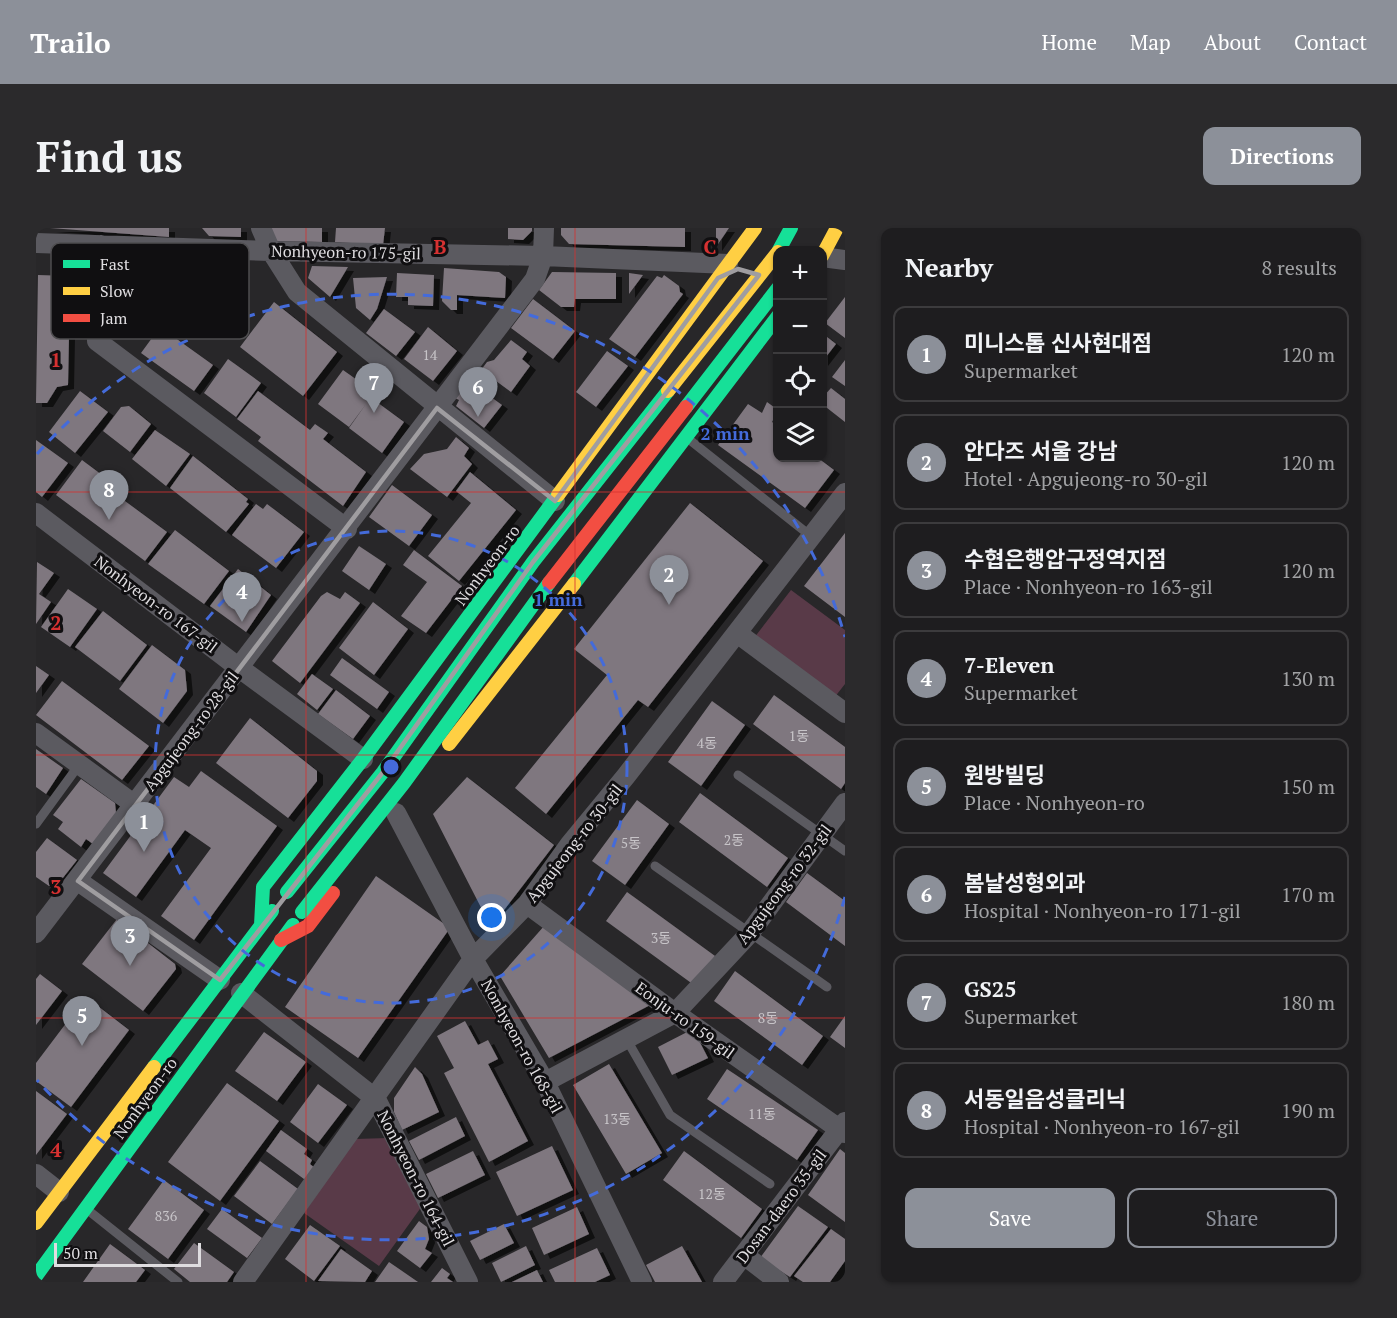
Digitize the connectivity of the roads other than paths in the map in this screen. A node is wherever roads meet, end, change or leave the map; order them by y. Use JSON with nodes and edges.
{"nodes":[{"id":1,"x":261,"y":228,"type":"edge"},
{"id":2,"x":544,"y":228,"type":"edge"},
{"id":3,"x":791,"y":228,"type":"edge"},
{"id":4,"x":837,"y":228,"type":"edge"},
{"id":5,"x":755,"y":229,"type":"edge"},
{"id":6,"x":36,"y":243,"type":"edge"},
{"id":7,"x":51,"y":243,"type":"edge"},
{"id":8,"x":781,"y":246,"type":"edge"},
{"id":9,"x":827,"y":247,"type":"edge"},
{"id":10,"x":249,"y":250,"type":"edge"},
{"id":11,"x":271,"y":251,"type":"junction"},
{"id":12,"x":543,"y":256,"type":"junction"},
{"id":13,"x":773,"y":257,"type":"edge"},
{"id":14,"x":827,"y":257,"type":"edge"},
{"id":15,"x":845,"y":260,"type":"edge"},
{"id":16,"x":773,"y":262,"type":"edge"},
{"id":17,"x":723,"y":271,"type":"junction"},
{"id":18,"x":773,"y":288,"type":"edge"},
{"id":19,"x":773,"y":293,"type":"edge"},
{"id":20,"x":773,"y":321,"type":"edge"},
{"id":21,"x":97,"y":339,"type":"edge"},
{"id":22,"x":437,"y":408,"type":"junction"},
{"id":23,"x":687,"y":438,"type":"junction"},
{"id":24,"x":845,"y":493,"type":"edge"},
{"id":25,"x":555,"y":501,"type":"junction"},
{"id":26,"x":36,"y":513,"type":"edge"},
{"id":27,"x":346,"y":529,"type":"junction"},
{"id":28,"x":812,"y":537,"type":"junction"},
{"id":29,"x":737,"y":633,"type":"junction"},
{"id":30,"x":238,"y":667,"type":"junction"},
{"id":31,"x":845,"y":713,"type":"edge"},
{"id":32,"x":36,"y":733,"type":"edge"},
{"id":33,"x":363,"y":759,"type":"junction"},
{"id":34,"x":79,"y":765,"type":"junction"},
{"id":35,"x":738,"y":775,"type":"dead end"},
{"id":36,"x":845,"y":803,"type":"edge"},
{"id":37,"x":135,"y":806,"type":"junction"},
{"id":38,"x":396,"y":813,"type":"junction"},
{"id":39,"x":36,"y":824,"type":"edge"},
{"id":40,"x":821,"y":834,"type":"junction"},
{"id":41,"x":845,"y":851,"type":"edge"},
{"id":42,"x":655,"y":866,"type":"dead end"},
{"id":43,"x":78,"y":881,"type":"junction"},
{"id":44,"x":528,"y":904,"type":"junction"},
{"id":45,"x":261,"y":925,"type":"junction"},
{"id":46,"x":36,"y":933,"type":"edge"},
{"id":47,"x":749,"y":934,"type":"junction"},
{"id":48,"x":281,"y":940,"type":"junction"},
{"id":49,"x":473,"y":959,"type":"junction"},
{"id":50,"x":220,"y":980,"type":"junction"},
{"id":51,"x":827,"y":987,"type":"dead end"},
{"id":52,"x":241,"y":993,"type":"junction"},
{"id":53,"x":675,"y":1013,"type":"junction"},
{"id":54,"x":627,"y":1040,"type":"junction"},
{"id":55,"x":545,"y":1082,"type":"junction"},
{"id":56,"x":375,"y":1099,"type":"junction"},
{"id":57,"x":843,"y":1128,"type":"edge"},
{"id":58,"x":36,"y":1174,"type":"edge"},
{"id":59,"x":770,"y":1184,"type":"dead end"},
{"id":60,"x":59,"y":1192,"type":"junction"},
{"id":61,"x":85,"y":1208,"type":"junction"},
{"id":62,"x":36,"y":1223,"type":"edge"},
{"id":63,"x":744,"y":1255,"type":"junction"},
{"id":64,"x":36,"y":1276,"type":"edge"},
{"id":65,"x":178,"y":1282,"type":"edge"},
{"id":66,"x":243,"y":1282,"type":"edge"},
{"id":67,"x":468,"y":1282,"type":"edge"},
{"id":68,"x":642,"y":1282,"type":"edge"},
{"id":69,"x":723,"y":1282,"type":"edge"},
{"id":70,"x":779,"y":1282,"type":"edge"}],
"edges":[{"from":1,"to":11,"type":"street"},
{"from":2,"to":12,"type":"street","name":"Apgujeong-ro 28-gil"},
{"from":3,"to":8,"type":"main road","name":"Nonhyeon-ro"},
{"from":4,"to":9,"type":"main road"},
{"from":5,"to":16,"type":"main road"},
{"from":5,"to":17,"type":"main road","name":"Nonhyeon-ro"},
{"from":6,"to":7,"type":"street","name":"Nonhyeon-ro 175-gil"},
{"from":10,"to":11,"type":"street","name":"Nonhyeon-ro 175-gil"},
{"from":11,"to":12,"type":"street","name":"Nonhyeon-ro 175-gil"},
{"from":11,"to":22,"type":"street"},
{"from":12,"to":17,"type":"street","name":"Nonhyeon-ro 175-gil"},
{"from":12,"to":22,"type":"street","name":"Apgujeong-ro 28-gil"},
{"from":13,"to":45,"type":"main road","name":"Nonhyeon-ro","bridge":true},
{"from":14,"to":15,"type":"street"},
{"from":17,"to":18,"type":"main road"},
{"from":17,"to":25,"type":"main road","name":"Nonhyeon-ro"},
{"from":19,"to":48,"type":"main road","name":"Nonhyeon-ro","bridge":true},
{"from":20,"to":23,"type":"main road","name":"Nonhyeon-ro"},
{"from":21,"to":27,"type":"street"},
{"from":22,"to":25,"type":"street"},
{"from":22,"to":27,"type":"street","name":"Apgujeong-ro 28-gil"},
{"from":23,"to":28,"type":"lane"},
{"from":23,"to":38,"type":"main road","name":"Nonhyeon-ro"},
{"from":24,"to":28,"type":"street","name":"Apgujeong-ro 30-gil"},
{"from":25,"to":33,"type":"main road","name":"Nonhyeon-ro"},
{"from":26,"to":30,"type":"street","name":"Nonhyeon-ro 167-gil"},
{"from":27,"to":30,"type":"street","name":"Apgujeong-ro 28-gil"},
{"from":28,"to":29,"type":"street","name":"Apgujeong-ro 30-gil"},
{"from":29,"to":31,"type":"street"},
{"from":29,"to":44,"type":"street","name":"Apgujeong-ro 30-gil"},
{"from":30,"to":33,"type":"street","name":"Nonhyeon-ro 167-gil"},
{"from":30,"to":37,"type":"street","name":"Apgujeong-ro 28-gil"},
{"from":32,"to":34,"type":"street"},
{"from":33,"to":45,"type":"main road","name":"Nonhyeon-ro"},
{"from":34,"to":37,"type":"street"},
{"from":34,"to":39,"type":"lane"},
{"from":35,"to":40,"type":"lane"},
{"from":36,"to":40,"type":"street","name":"Apgujeong-ro 32-gil"},
{"from":37,"to":43,"type":"street","name":"Apgujeong-ro 28-gil"},
{"from":38,"to":48,"type":"main road","name":"Nonhyeon-ro"},
{"from":38,"to":49,"type":"street","name":"Nonhyeon-ro 168-gil"},
{"from":40,"to":41,"type":"lane"},
{"from":40,"to":47,"type":"street","name":"Apgujeong-ro 32-gil"},
{"from":42,"to":47,"type":"lane"},
{"from":43,"to":46,"type":"street","name":"Apgujeong-ro 28-gil"},
{"from":43,"to":50,"type":"street"},
{"from":44,"to":49,"type":"street","name":"Apgujeong-ro 30-gil"},
{"from":44,"to":53,"type":"street","name":"Eonju-ro 159-gil"},
{"from":45,"to":50,"type":"main road","name":"Nonhyeon-ro"},
{"from":47,"to":51,"type":"lane"},
{"from":47,"to":53,"type":"street","name":"Apgujeong-ro 32-gil"},
{"from":48,"to":52,"type":"main road","name":"Nonhyeon-ro"},
{"from":49,"to":55,"type":"street","name":"Nonhyeon-ro 168-gil"},
{"from":49,"to":56,"type":"street","name":"Apgujeong-ro 30-gil"},
{"from":50,"to":60,"type":"main road","name":"Nonhyeon-ro"},
{"from":52,"to":56,"type":"street","name":"Nonhyeon-ro 164-gil"},
{"from":52,"to":61,"type":"main road","name":"Nonhyeon-ro"},
{"from":53,"to":54,"type":"street","name":"Apgujeong-ro 32-gil"},
{"from":53,"to":57,"type":"street","name":"Eonju-ro 159-gil"},
{"from":54,"to":55,"type":"street","name":"Apgujeong-ro 32-gil"},
{"from":54,"to":59,"type":"lane"},
{"from":55,"to":68,"type":"street","name":"Nonhyeon-ro 168-gil"},
{"from":56,"to":66,"type":"street","name":"Apgujeong-ro 30-gil"},
{"from":56,"to":67,"type":"street","name":"Nonhyeon-ro 164-gil"},
{"from":57,"to":63,"type":"street","name":"Dosan-daero 35-gil"},
{"from":58,"to":60,"type":"street"},
{"from":60,"to":62,"type":"main road","name":"Nonhyeon-ro"},
{"from":61,"to":64,"type":"main road","name":"Nonhyeon-ro"},
{"from":61,"to":65,"type":"lane"},
{"from":63,"to":69,"type":"street","name":"Dosan-daero 35-gil"},
{"from":63,"to":70,"type":"street"}]}
